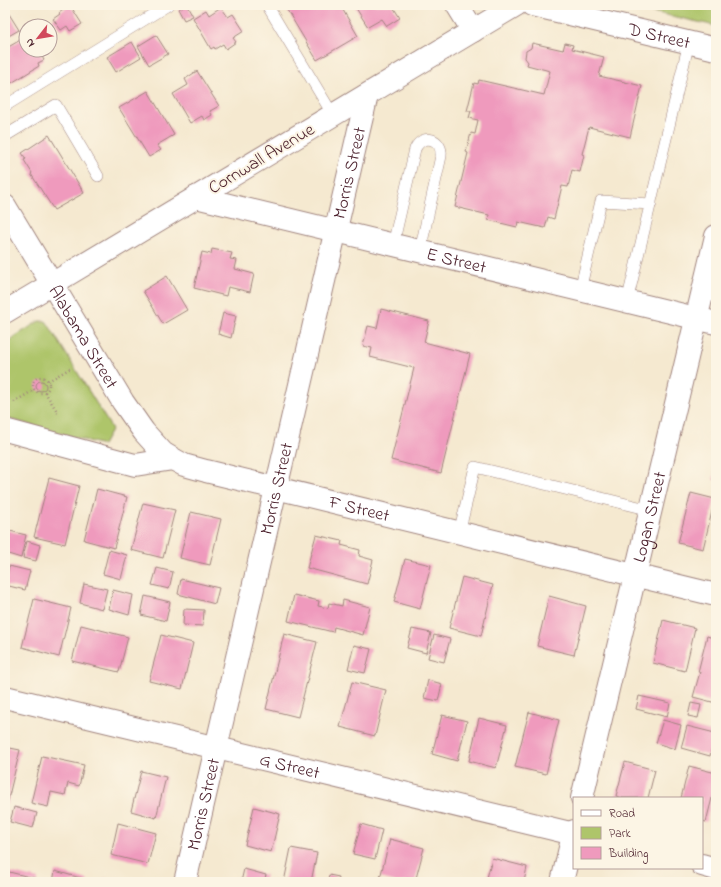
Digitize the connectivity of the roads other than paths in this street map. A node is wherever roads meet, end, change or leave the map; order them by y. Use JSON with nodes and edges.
{"nodes":[{"id":1,"x":168,"y":5,"type":"edge"},
{"id":2,"x":267,"y":5,"type":"edge"},
{"id":3,"x":457,"y":5,"type":"edge"},
{"id":4,"x":516,"y":5,"type":"edge"},
{"id":5,"x":532,"y":5,"type":"edge"},
{"id":6,"x":473,"y":31,"type":"junction"},
{"id":7,"x":689,"y":42,"type":"junction"},
{"id":8,"x":716,"y":49,"type":"edge"},
{"id":9,"x":367,"y":95,"type":"junction"},
{"id":10,"x":5,"y":106,"type":"edge"},
{"id":11,"x":332,"y":115,"type":"junction"},
{"id":12,"x":5,"y":136,"type":"edge"},
{"id":13,"x":98,"y":176,"type":"dead end"},
{"id":14,"x":196,"y":197,"type":"junction"},
{"id":15,"x":651,"y":204,"type":"junction"},
{"id":16,"x":5,"y":206,"type":"edge"},
{"id":17,"x":335,"y":231,"type":"junction"},
{"id":18,"x":716,"y":236,"type":"edge"},
{"id":19,"x":393,"y":245,"type":"junction"},
{"id":20,"x":420,"y":251,"type":"junction"},
{"id":21,"x":52,"y":284,"type":"junction"},
{"id":22,"x":580,"y":290,"type":"junction"},
{"id":23,"x":627,"y":302,"type":"junction"},
{"id":24,"x":5,"y":312,"type":"edge"},
{"id":25,"x":706,"y":321,"type":"edge"},
{"id":26,"x":5,"y":430,"type":"edge"},
{"id":27,"x":173,"y":459,"type":"junction"},
{"id":28,"x":276,"y":488,"type":"junction"},
{"id":29,"x":651,"y":510,"type":"junction"},
{"id":30,"x":459,"y":533,"type":"junction"},
{"id":31,"x":635,"y":575,"type":"junction"},
{"id":32,"x":716,"y":594,"type":"edge"},
{"id":33,"x":5,"y":697,"type":"edge"},
{"id":34,"x":216,"y":748,"type":"junction"},
{"id":35,"x":582,"y":797,"type":"edge"},
{"id":36,"x":573,"y":833,"type":"edge"},
{"id":37,"x":573,"y":837,"type":"edge"},
{"id":38,"x":703,"y":866,"type":"edge"},
{"id":39,"x":716,"y":869,"type":"edge"},
{"id":40,"x":185,"y":882,"type":"edge"},
{"id":41,"x":562,"y":882,"type":"edge"}],
"edges":[{"from":1,"to":10,"type":"lane"},
{"from":2,"to":11,"type":"lane"},
{"from":3,"to":6,"type":"street"},
{"from":4,"to":6,"type":"street","name":"Cornwall Avenue"},
{"from":5,"to":7,"type":"street","name":"D Street"},
{"from":6,"to":9,"type":"street","name":"Cornwall Avenue"},
{"from":7,"to":8,"type":"street","name":"D Street"},
{"from":7,"to":15,"type":"lane"},
{"from":9,"to":11,"type":"street","name":"Cornwall Avenue"},
{"from":9,"to":17,"type":"street","name":"Morris Street"},
{"from":11,"to":14,"type":"street","name":"Cornwall Avenue"},
{"from":12,"to":13,"type":"lane"},
{"from":14,"to":17,"type":"street","name":"E Street"},
{"from":14,"to":21,"type":"street","name":"Cornwall Avenue"},
{"from":15,"to":22,"type":"lane"},
{"from":15,"to":23,"type":"lane"},
{"from":16,"to":21,"type":"street","name":"Alabama Street"},
{"from":17,"to":19,"type":"street","name":"E Street"},
{"from":17,"to":28,"type":"street","name":"Morris Street"},
{"from":18,"to":25,"type":"street","name":"Logan Street"},
{"from":19,"to":20,"type":"street","name":"E Street"},
{"from":19,"to":20,"type":"lane"},
{"from":20,"to":22,"type":"street","name":"E Street"},
{"from":21,"to":24,"type":"street","name":"Cornwall Avenue"},
{"from":21,"to":27,"type":"street","name":"Alabama Street"},
{"from":22,"to":23,"type":"street","name":"E Street"},
{"from":23,"to":25,"type":"street","name":"E Street"},
{"from":25,"to":29,"type":"street","name":"Logan Street"},
{"from":26,"to":27,"type":"street"},
{"from":27,"to":28,"type":"street","name":"F Street"},
{"from":28,"to":30,"type":"street","name":"F Street"},
{"from":28,"to":34,"type":"street","name":"Morris Street"},
{"from":29,"to":30,"type":"lane"},
{"from":29,"to":31,"type":"street","name":"Logan Street"},
{"from":30,"to":31,"type":"street","name":"F Street"},
{"from":31,"to":32,"type":"street","name":"F Street"},
{"from":31,"to":35,"type":"street","name":"Logan Street"},
{"from":33,"to":34,"type":"street","name":"G Street"},
{"from":34,"to":36,"type":"street","name":"G Street"},
{"from":34,"to":40,"type":"street","name":"Morris Street"},
{"from":37,"to":41,"type":"street"},
{"from":38,"to":39,"type":"street"}]}
